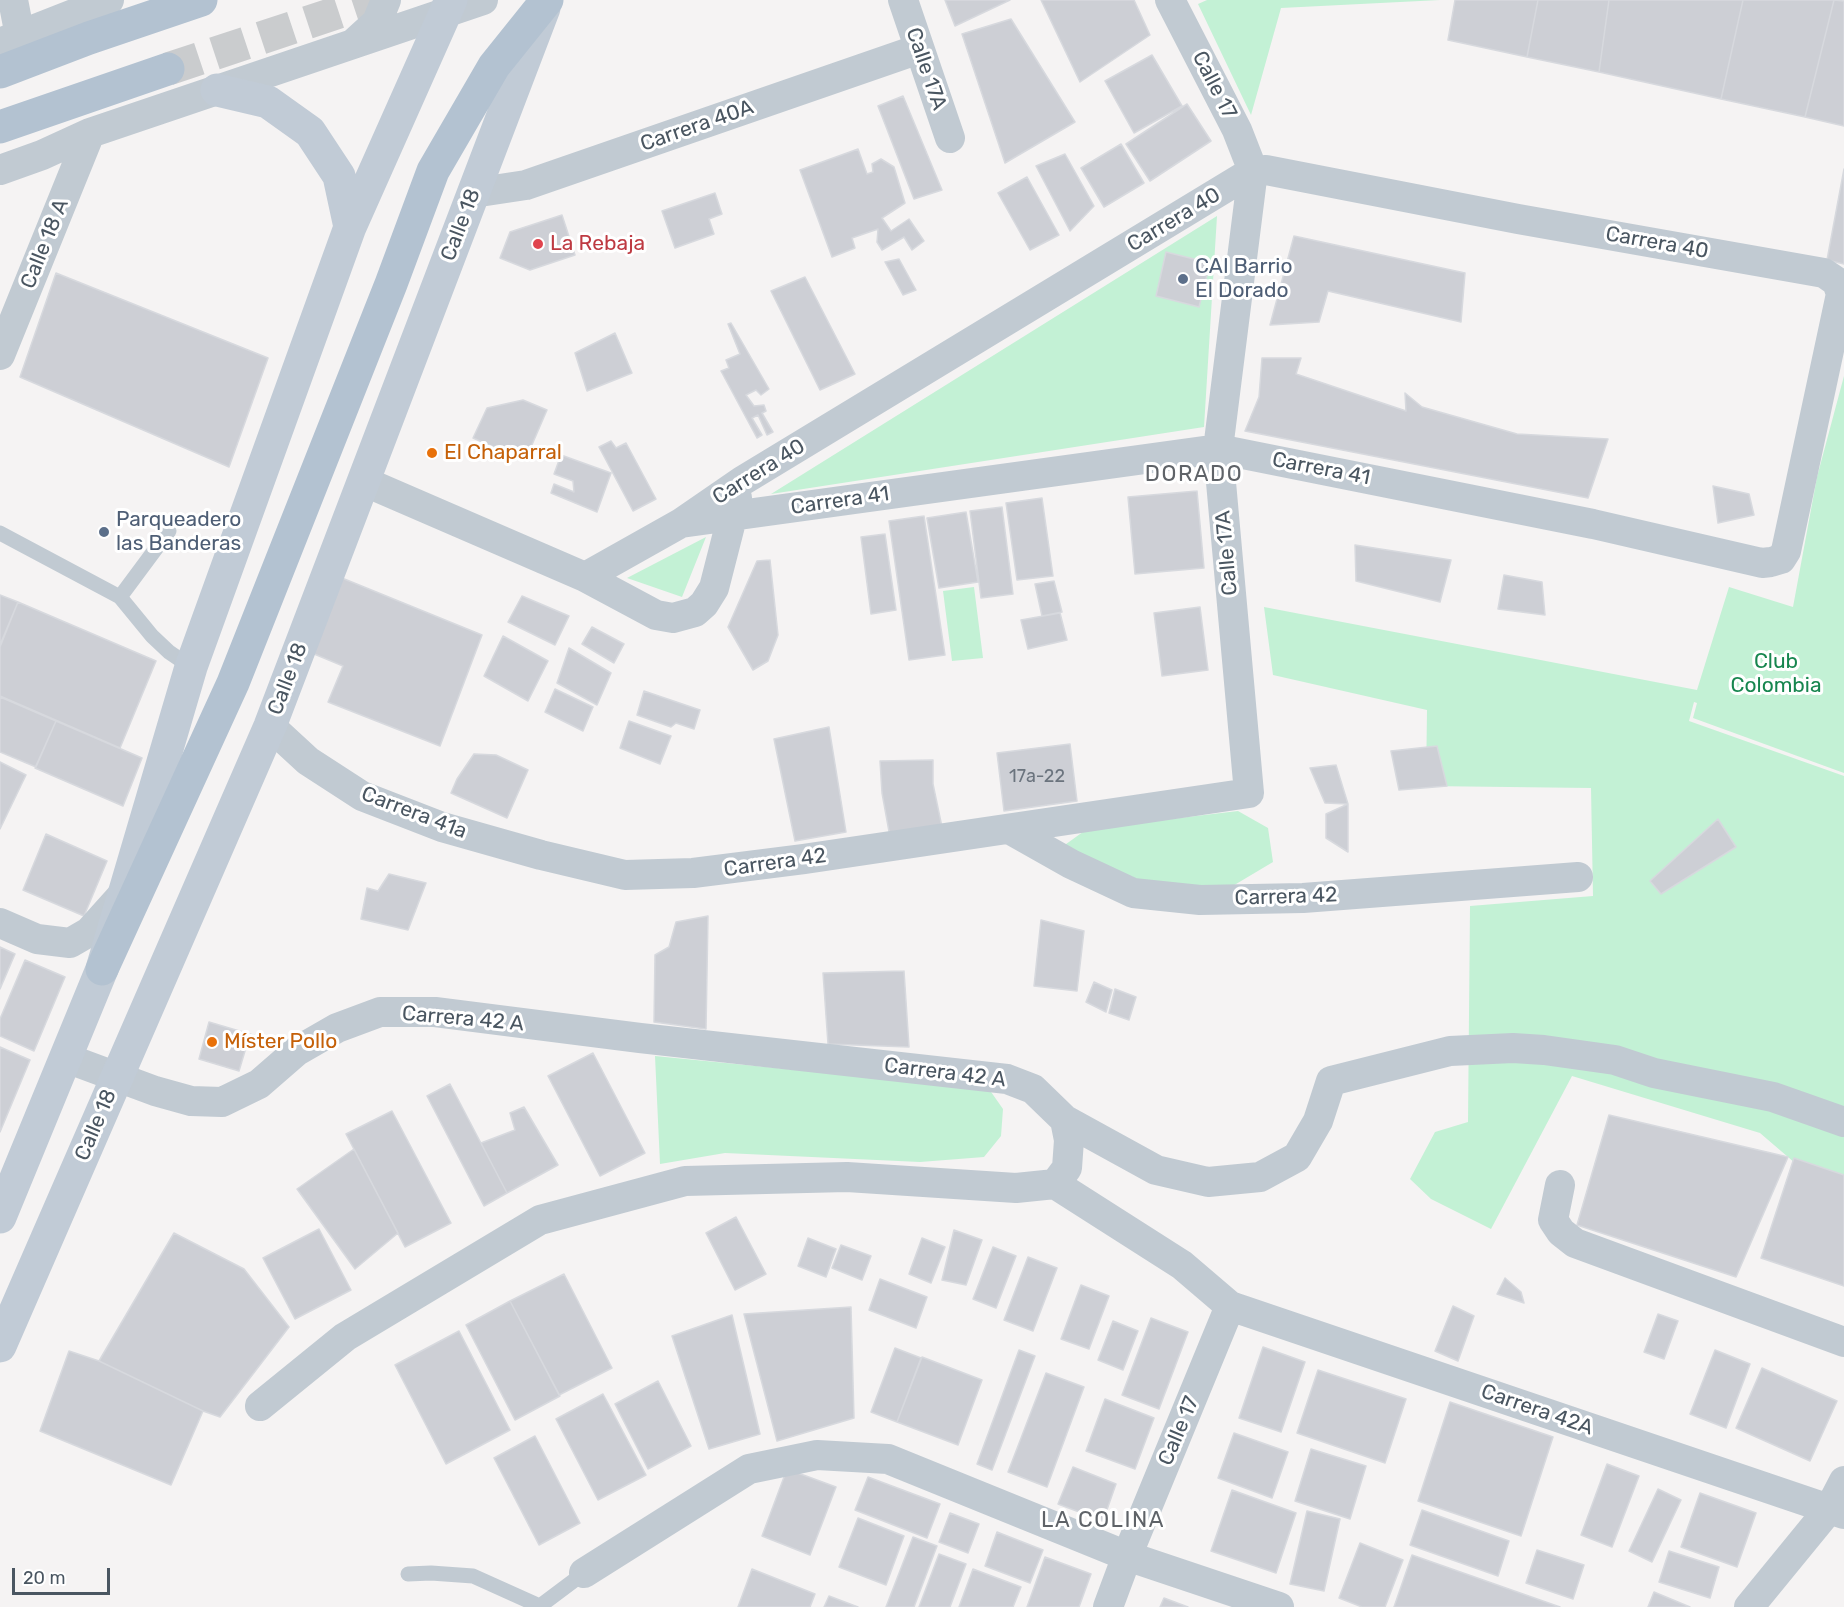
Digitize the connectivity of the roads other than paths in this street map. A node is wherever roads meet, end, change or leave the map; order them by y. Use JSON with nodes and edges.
{"nodes":[{"id":1,"x":13,"y":0,"type":"edge"},
{"id":2,"x":110,"y":0,"type":"edge"},
{"id":3,"x":201,"y":0,"type":"edge"},
{"id":4,"x":386,"y":0,"type":"edge"},
{"id":5,"x":483,"y":0,"type":"edge"},
{"id":6,"x":547,"y":0,"type":"edge"},
{"id":7,"x":903,"y":0,"type":"edge"},
{"id":8,"x":1180,"y":3,"type":"edge"},
{"id":9,"x":448,"y":7,"type":"edge"},
{"id":10,"x":10,"y":40,"type":"edge"},
{"id":11,"x":355,"y":42,"type":"junction"},
{"id":12,"x":919,"y":49,"type":"junction"},
{"id":13,"x":168,"y":69,"type":"tunnel mouth"},
{"id":14,"x":0,"y":72,"type":"edge"},
{"id":15,"x":217,"y":90,"type":"junction"},
{"id":16,"x":0,"y":127,"type":"edge"},
{"id":17,"x":90,"y":133,"type":"junction"},
{"id":18,"x":950,"y":138,"type":"dead end"},
{"id":19,"x":0,"y":170,"type":"edge"},
{"id":20,"x":1253,"y":171,"type":"junction"},
{"id":21,"x":473,"y":194,"type":"junction"},
{"id":22,"x":350,"y":227,"type":"junction"},
{"id":23,"x":0,"y":355,"type":"edge"},
{"id":24,"x":1218,"y":449,"type":"junction"},
{"id":25,"x":363,"y":481,"type":"junction"},
{"id":26,"x":742,"y":481,"type":"junction"},
{"id":27,"x":733,"y":516,"type":"junction"},
{"id":28,"x":681,"y":524,"type":"junction"},
{"id":29,"x":169,"y":531,"type":"dead end"},
{"id":30,"x":0,"y":532,"type":"edge"},
{"id":31,"x":1762,"y":562,"type":"joint"},
{"id":32,"x":585,"y":577,"type":"junction"},
{"id":33,"x":120,"y":597,"type":"junction"},
{"id":34,"x":191,"y":667,"type":"junction"},
{"id":35,"x":270,"y":726,"type":"junction"},
{"id":36,"x":1249,"y":793,"type":"joint"},
{"id":37,"x":1009,"y":829,"type":"junction"},
{"id":38,"x":542,"y":855,"type":"joint"},
{"id":39,"x":1578,"y":877,"type":"dead end"},
{"id":40,"x":125,"y":892,"type":"junction"},
{"id":41,"x":0,"y":922,"type":"edge"},
{"id":42,"x":102,"y":969,"type":"junction"},
{"id":43,"x":66,"y":1058,"type":"junction"},
{"id":44,"x":116,"y":1078,"type":"junction"},
{"id":45,"x":1065,"y":1120,"type":"junction"},
{"id":46,"x":1844,"y":1122,"type":"edge"},
{"id":47,"x":9,"y":1171,"type":"edge"},
{"id":48,"x":1055,"y":1184,"type":"junction"},
{"id":49,"x":1560,"y":1185,"type":"dead end"},
{"id":50,"x":0,"y":1217,"type":"edge"},
{"id":51,"x":1230,"y":1306,"type":"junction"},
{"id":52,"x":1844,"y":1342,"type":"edge"},
{"id":53,"x":0,"y":1346,"type":"edge"},
{"id":54,"x":260,"y":1406,"type":"dead end"},
{"id":55,"x":1844,"y":1481,"type":"edge"},
{"id":56,"x":1837,"y":1511,"type":"edge"},
{"id":57,"x":1127,"y":1556,"type":"junction"},
{"id":58,"x":584,"y":1573,"type":"joint"},
{"id":59,"x":408,"y":1574,"type":"dead end"},
{"id":60,"x":541,"y":1606,"type":"edge"},
{"id":61,"x":1108,"y":1607,"type":"edge"},
{"id":62,"x":1279,"y":1607,"type":"edge"},
{"id":63,"x":1749,"y":1607,"type":"edge"}],
"edges":[{"from":1,"to":10,"type":"street"},
{"from":2,"to":10,"type":"street"},
{"from":3,"to":14,"type":"main road"},
{"from":4,"to":11,"type":"street"},
{"from":5,"to":9,"type":"street"},
{"from":6,"to":21,"type":"main road","name":"Calle 18"},
{"from":6,"to":42,"type":"main road"},
{"from":7,"to":12,"type":"street","name":"Calle 17A"},
{"from":8,"to":20,"type":"street","name":"Calle 17"},
{"from":9,"to":11,"type":"street"},
{"from":9,"to":22,"type":"main road"},
{"from":11,"to":15,"type":"street"},
{"from":12,"to":18,"type":"street","name":"Calle 17A"},
{"from":12,"to":21,"type":"street","name":"Carrera 40A"},
{"from":13,"to":16,"type":"main road"},
{"from":15,"to":17,"type":"street"},
{"from":15,"to":22,"type":"main road"},
{"from":17,"to":19,"type":"street"},
{"from":17,"to":23,"type":"street","name":"Calle 18 A"},
{"from":20,"to":24,"type":"street","name":"Calle 17A"},
{"from":20,"to":26,"type":"street","name":"Carrera 40"},
{"from":20,"to":31,"type":"street","name":"Carrera 40"},
{"from":21,"to":25,"type":"main road","name":"Calle 18"},
{"from":22,"to":34,"type":"main road"},
{"from":24,"to":27,"type":"street","name":"Carrera 41"},
{"from":24,"to":31,"type":"street","name":"Carrera 41"},
{"from":24,"to":36,"type":"street","name":"Calle 17A"},
{"from":25,"to":32,"type":"street"},
{"from":25,"to":35,"type":"main road","name":"Calle 18"},
{"from":26,"to":27,"type":"street"},
{"from":26,"to":28,"type":"street","name":"Carrera 40"},
{"from":27,"to":28,"type":"street","name":"Carrera 41"},
{"from":27,"to":32,"type":"street"},
{"from":28,"to":32,"type":"street","name":"Carrera 40"},
{"from":29,"to":33,"type":"lane"},
{"from":30,"to":33,"type":"lane"},
{"from":33,"to":34,"type":"lane"},
{"from":34,"to":40,"type":"main road"},
{"from":35,"to":38,"type":"street","name":"Carrera 41a"},
{"from":35,"to":44,"type":"main road","name":"Calle 18"},
{"from":36,"to":37,"type":"street","name":"Carrera 42"},
{"from":37,"to":38,"type":"street","name":"Carrera 42"},
{"from":37,"to":39,"type":"street","name":"Carrera 42"},
{"from":40,"to":41,"type":"street"},
{"from":40,"to":42,"type":"main road"},
{"from":42,"to":43,"type":"main road"},
{"from":43,"to":44,"type":"street","name":"Carrera 42 A"},
{"from":43,"to":47,"type":"main road"},
{"from":44,"to":45,"type":"street","name":"Carrera 42 A"},
{"from":44,"to":53,"type":"main road","name":"Calle 18"},
{"from":45,"to":46,"type":"street","name":"Carrera 42 A"},
{"from":45,"to":48,"type":"street"},
{"from":47,"to":50,"type":"main road"},
{"from":48,"to":51,"type":"street"},
{"from":48,"to":54,"type":"street"},
{"from":49,"to":52,"type":"street"},
{"from":51,"to":56,"type":"street","name":"Carrera 42A"},
{"from":51,"to":57,"type":"street","name":"Calle 17"},
{"from":55,"to":56,"type":"street"},
{"from":56,"to":63,"type":"street"},
{"from":57,"to":58,"type":"street"},
{"from":57,"to":61,"type":"street","name":"Calle 17"},
{"from":57,"to":62,"type":"street"},
{"from":58,"to":60,"type":"lane"},
{"from":59,"to":60,"type":"lane"}]}
